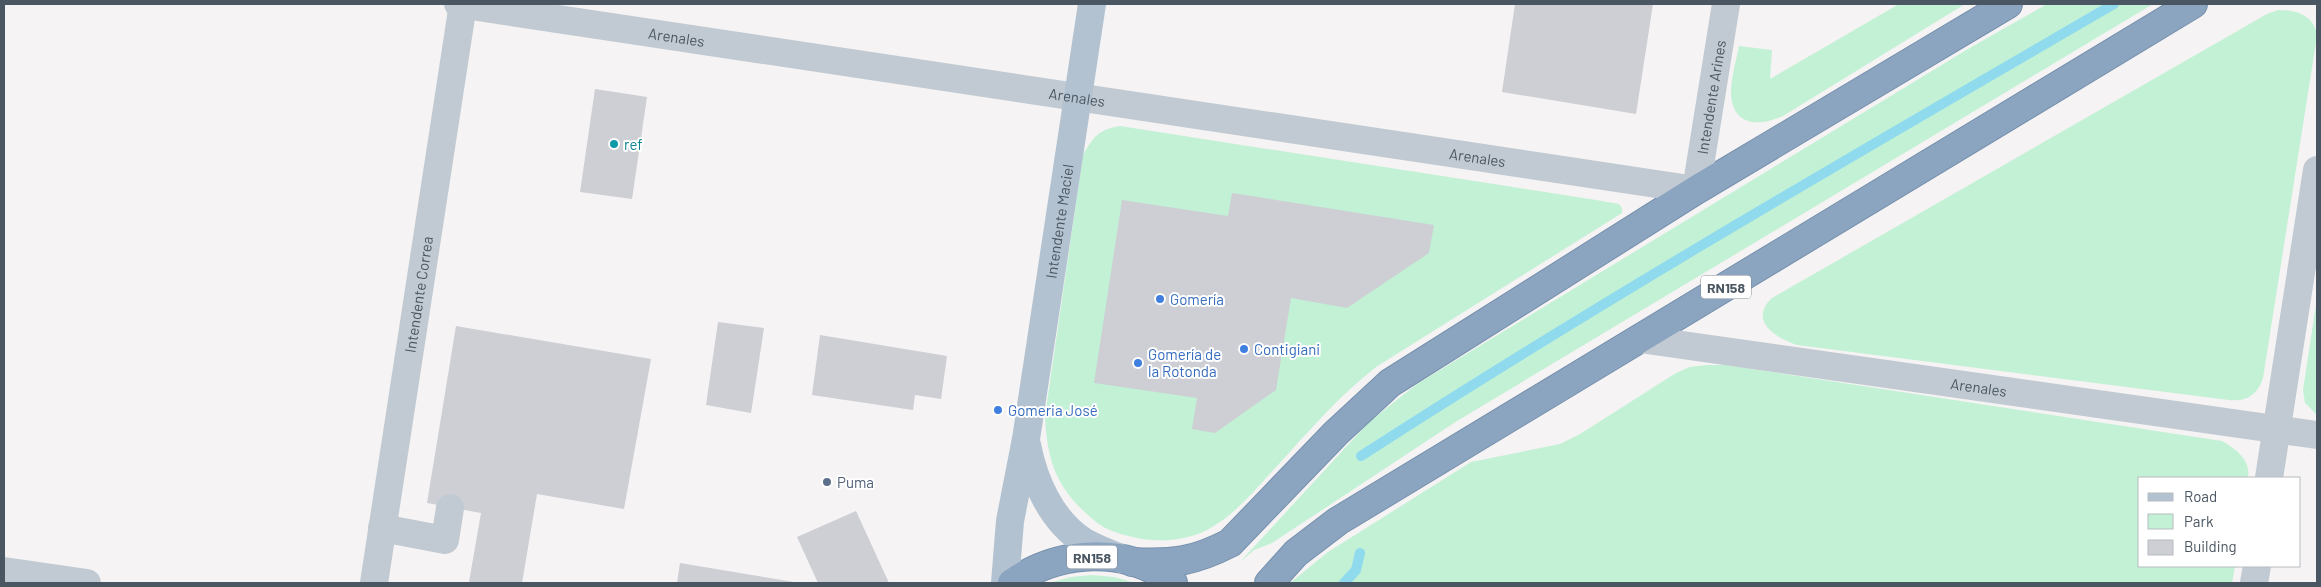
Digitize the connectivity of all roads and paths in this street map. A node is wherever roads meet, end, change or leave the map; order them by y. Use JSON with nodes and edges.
{"nodes":[{"id":1,"x":461,"y":4,"type":"edge"},
{"id":2,"x":1092,"y":4,"type":"edge"},
{"id":3,"x":1726,"y":4,"type":"edge"},
{"id":4,"x":2008,"y":4,"type":"edge"},
{"id":5,"x":2193,"y":4,"type":"edge"},
{"id":6,"x":1077,"y":97,"type":"junction"},
{"id":7,"x":2317,"y":170,"type":"edge"},
{"id":8,"x":1696,"y":190,"type":"junction"},
{"id":9,"x":1640,"y":338,"type":"junction"},
{"id":10,"x":2275,"y":429,"type":"junction"},
{"id":11,"x":2317,"y":435,"type":"edge"},
{"id":12,"x":1026,"y":438,"type":"junction"},
{"id":13,"x":2268,"y":477,"type":"edge"},
{"id":14,"x":450,"y":508,"type":"dead end"},
{"id":15,"x":382,"y":528,"type":"junction"},
{"id":16,"x":1128,"y":561,"type":"junction"},
{"id":17,"x":2257,"y":567,"type":"edge"},
{"id":18,"x":4,"y":571,"type":"edge"},
{"id":19,"x":87,"y":583,"type":"edge"},
{"id":20,"x":374,"y":583,"type":"edge"},
{"id":21,"x":1005,"y":583,"type":"edge"},
{"id":22,"x":1012,"y":583,"type":"edge"},
{"id":23,"x":1173,"y":583,"type":"edge"},
{"id":24,"x":1269,"y":583,"type":"edge"},
{"id":25,"x":2254,"y":583,"type":"edge"}],
"edges":[{"from":1,"to":6,"type":"street","name":"Arenales"},
{"from":1,"to":15,"type":"street","name":"Intendente Correa"},
{"from":2,"to":6,"type":"main road","name":"Intendente Maciel"},
{"from":3,"to":8,"type":"street","name":"Intendente Arines"},
{"from":4,"to":8,"type":"highway","number":"RN158"},
{"from":5,"to":9,"type":"highway","number":"RN158"},
{"from":6,"to":8,"type":"street","name":"Arenales"},
{"from":6,"to":12,"type":"main road","name":"Intendente Maciel"},
{"from":7,"to":10,"type":"street"},
{"from":8,"to":16,"type":"highway","number":"RN158"},
{"from":9,"to":10,"type":"street","name":"Arenales"},
{"from":9,"to":24,"type":"highway","number":"RN158"},
{"from":10,"to":11,"type":"street","name":"Arenales"},
{"from":10,"to":13,"type":"street"},
{"from":12,"to":16,"type":"main road","name":"Intendente Maciel"},
{"from":12,"to":21,"type":"main road","name":"Intendente Maciel"},
{"from":14,"to":15,"type":"street"},
{"from":15,"to":20,"type":"street","name":"Intendente Correa"},
{"from":16,"to":22,"type":"highway","number":"RN158"},
{"from":16,"to":23,"type":"highway","number":"RN158"},
{"from":17,"to":25,"type":"street"},
{"from":18,"to":19,"type":"street"}]}
